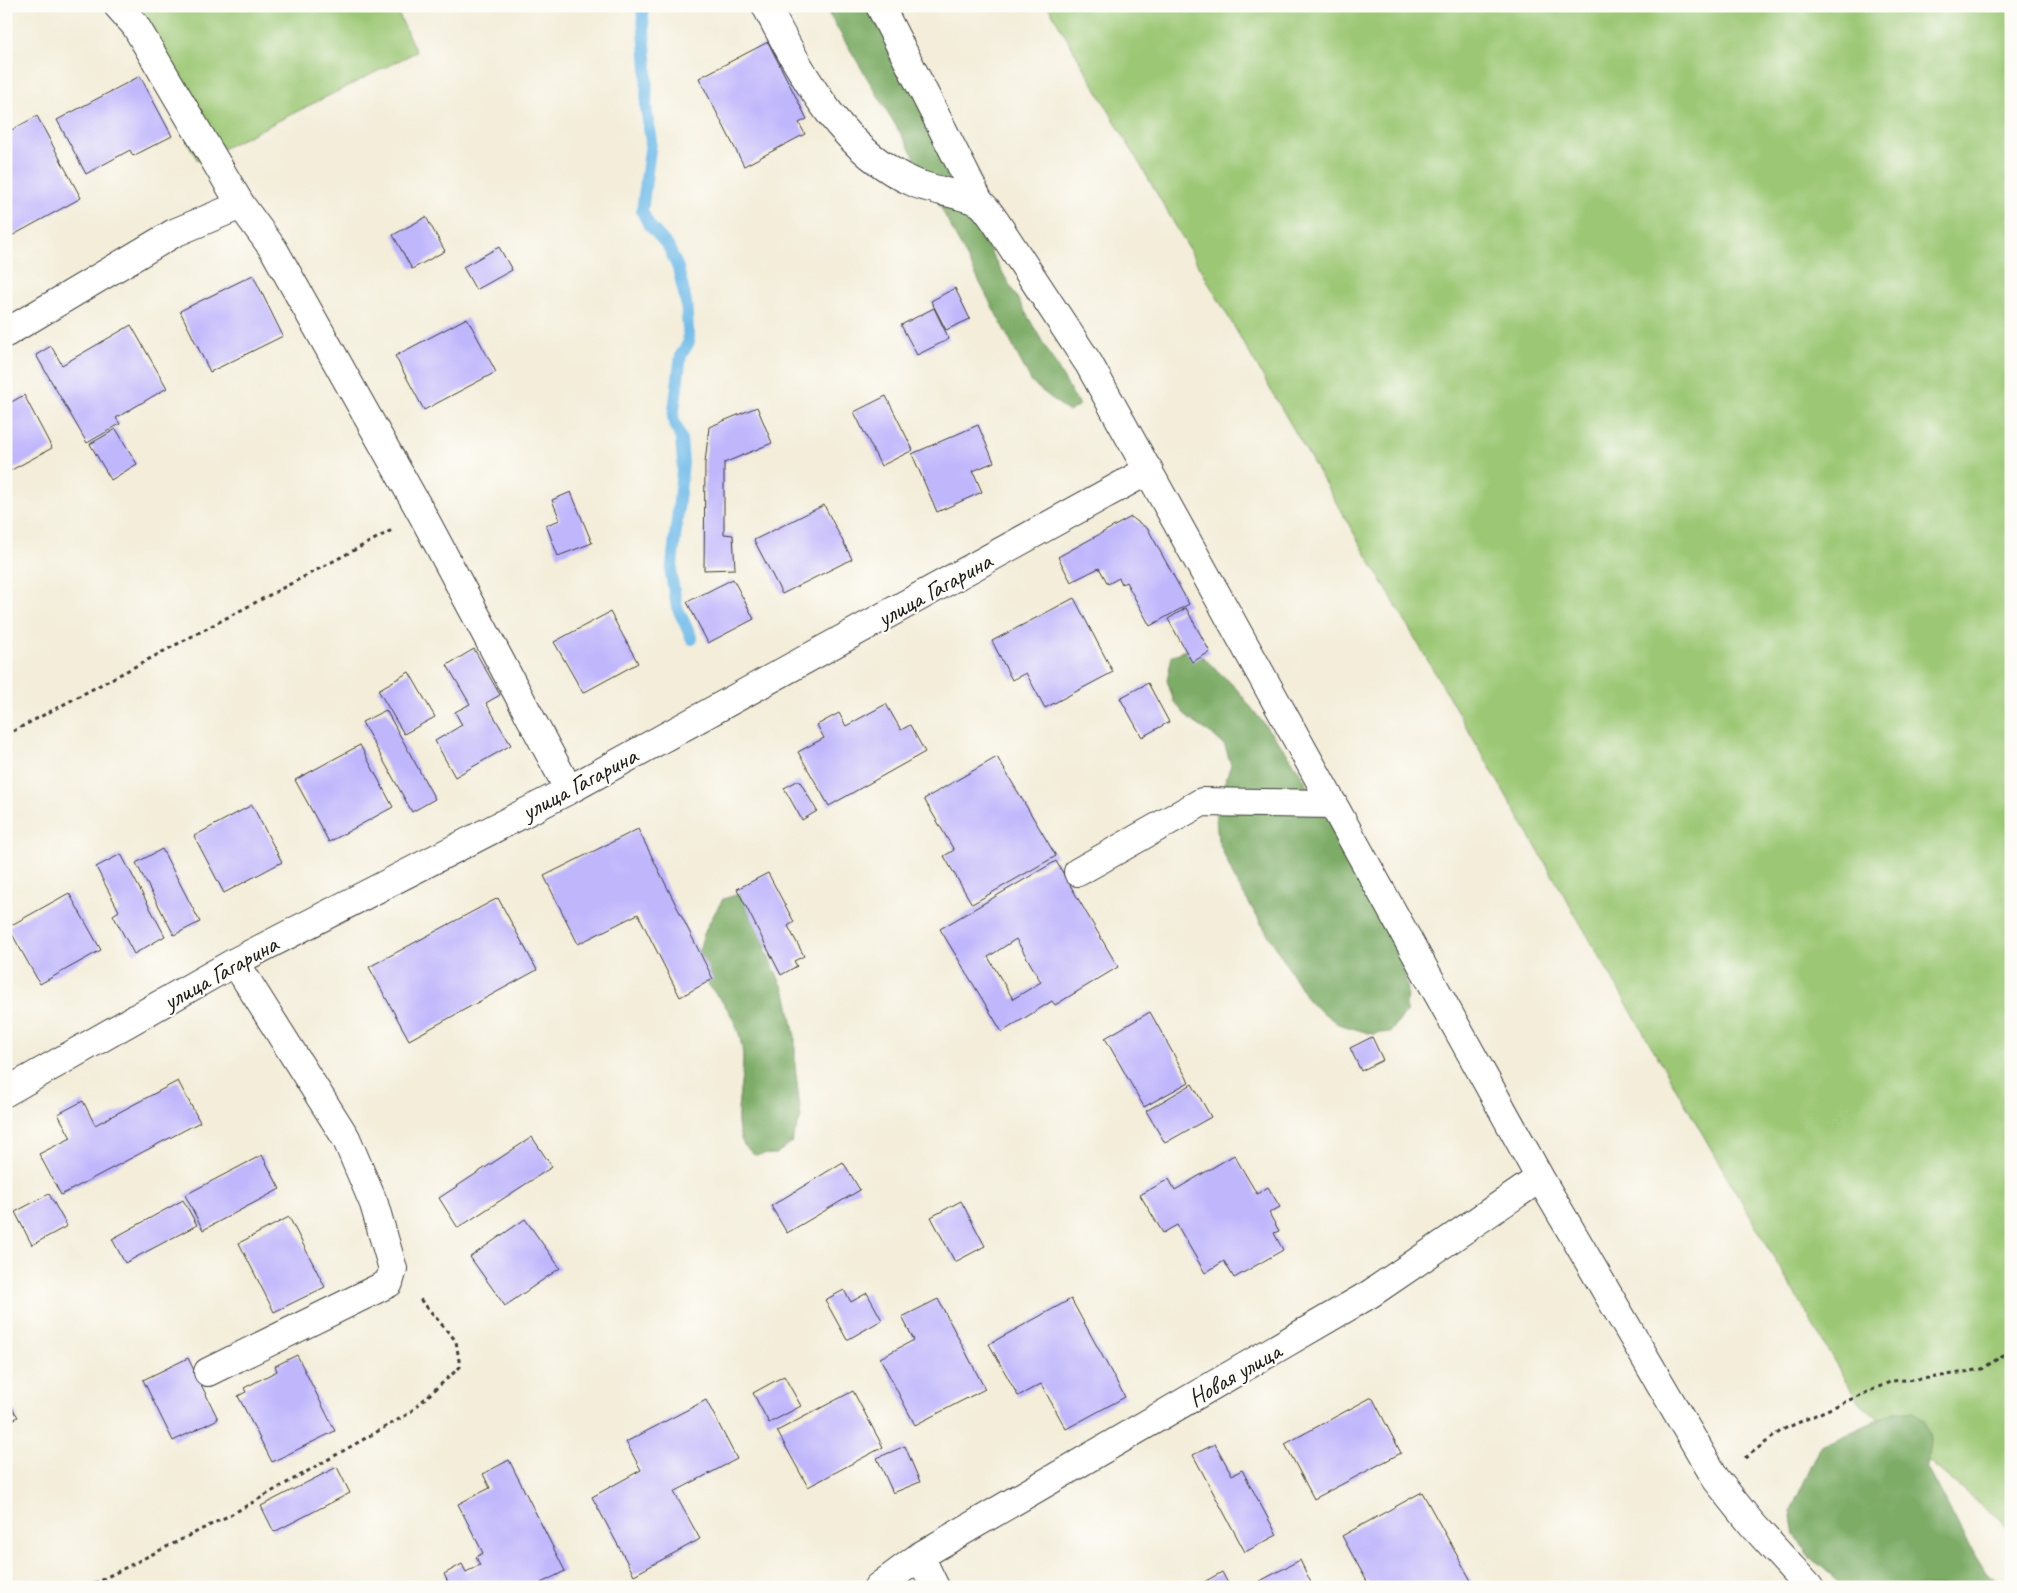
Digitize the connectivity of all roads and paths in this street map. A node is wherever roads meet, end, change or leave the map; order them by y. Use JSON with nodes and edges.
{"nodes":[{"id":1,"x":118,"y":6,"type":"edge"},
{"id":2,"x":766,"y":6,"type":"edge"},
{"id":3,"x":880,"y":6,"type":"edge"},
{"id":4,"x":980,"y":203,"type":"junction"},
{"id":5,"x":241,"y":205,"type":"junction"},
{"id":6,"x":6,"y":333,"type":"edge"},
{"id":7,"x":1149,"y":470,"type":"junction"},
{"id":8,"x":422,"y":514,"type":"junction"},
{"id":9,"x":6,"y":735,"type":"edge"},
{"id":10,"x":569,"y":790,"type":"junction"},
{"id":11,"x":1333,"y":804,"type":"junction"},
{"id":12,"x":1078,"y":872,"type":"dead end"},
{"id":13,"x":235,"y":962,"type":"junction"},
{"id":14,"x":6,"y":1092,"type":"edge"},
{"id":15,"x":1540,"y":1178,"type":"junction"},
{"id":16,"x":393,"y":1269,"type":"junction"},
{"id":17,"x":2011,"y":1350,"type":"edge"},
{"id":18,"x":208,"y":1372,"type":"dead end"},
{"id":19,"x":1716,"y":1479,"type":"junction"},
{"id":20,"x":920,"y":1556,"type":"junction"},
{"id":21,"x":87,"y":1587,"type":"edge"},
{"id":22,"x":878,"y":1587,"type":"edge"},
{"id":23,"x":935,"y":1587,"type":"edge"},
{"id":24,"x":1809,"y":1587,"type":"edge"}],
"edges":[{"from":1,"to":5,"type":"street"},
{"from":2,"to":4,"type":"street"},
{"from":3,"to":4,"type":"street"},
{"from":4,"to":7,"type":"street"},
{"from":5,"to":6,"type":"street"},
{"from":5,"to":8,"type":"street"},
{"from":7,"to":10,"type":"street","name":"улица Гагарина"},
{"from":7,"to":11,"type":"street"},
{"from":8,"to":9,"type":"path"},
{"from":8,"to":10,"type":"street"},
{"from":10,"to":13,"type":"street","name":"улица Гагарина"},
{"from":11,"to":12,"type":"street"},
{"from":11,"to":15,"type":"street"},
{"from":13,"to":14,"type":"street","name":"улица Гагарина"},
{"from":13,"to":16,"type":"street"},
{"from":15,"to":19,"type":"street"},
{"from":15,"to":20,"type":"street","name":"Новая улица"},
{"from":16,"to":18,"type":"street"},
{"from":16,"to":21,"type":"path"},
{"from":17,"to":19,"type":"path"},
{"from":19,"to":24,"type":"street"},
{"from":20,"to":22,"type":"street","name":"Новая улица"},
{"from":20,"to":23,"type":"street"}]}
